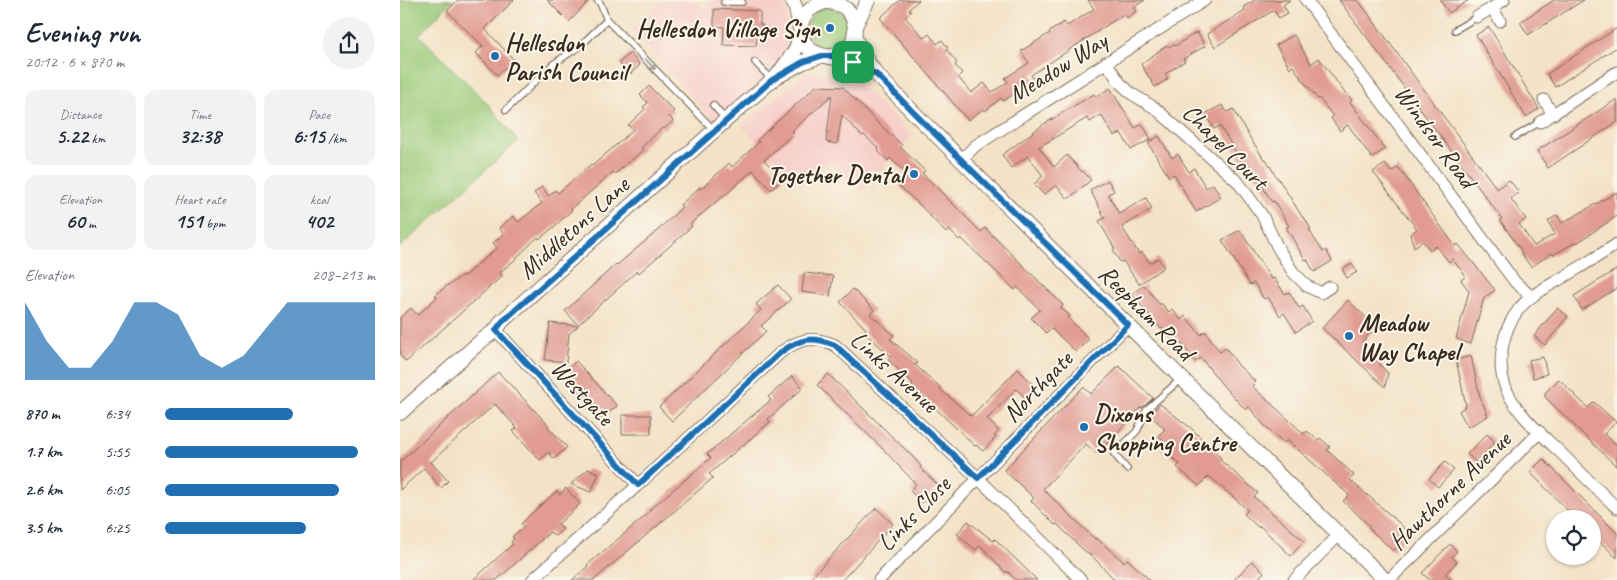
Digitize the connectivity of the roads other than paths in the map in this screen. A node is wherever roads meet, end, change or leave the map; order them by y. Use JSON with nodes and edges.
{"nodes":[{"id":1,"x":597,"y":0,"type":"edge"},
{"id":2,"x":792,"y":0,"type":"edge"},
{"id":3,"x":853,"y":0,"type":"edge"},
{"id":4,"x":868,"y":0,"type":"edge"},
{"id":5,"x":1205,"y":0,"type":"edge"},
{"id":6,"x":1306,"y":0,"type":"edge"},
{"id":7,"x":1504,"y":0,"type":"edge"},
{"id":8,"x":826,"y":1,"type":"edge"},
{"id":9,"x":724,"y":2,"type":"dead end"},
{"id":10,"x":742,"y":2,"type":"dead end"},
{"id":11,"x":1492,"y":8,"type":"junction"},
{"id":12,"x":1477,"y":17,"type":"joint"},
{"id":13,"x":607,"y":20,"type":"junction"},
{"id":14,"x":1500,"y":22,"type":"dead end"},
{"id":15,"x":1454,"y":30,"type":"dead end"},
{"id":16,"x":801,"y":31,"type":"junction"},
{"id":17,"x":855,"y":31,"type":"junction"},
{"id":18,"x":826,"y":56,"type":"junction"},
{"id":19,"x":756,"y":62,"type":"dead end"},
{"id":20,"x":1106,"y":62,"type":"junction"},
{"id":21,"x":1617,"y":72,"type":"edge"},
{"id":22,"x":877,"y":75,"type":"junction"},
{"id":23,"x":775,"y":78,"type":"junction"},
{"id":24,"x":1544,"y":100,"type":"dead end"},
{"id":25,"x":713,"y":105,"type":"dead end"},
{"id":26,"x":506,"y":110,"type":"dead end"},
{"id":27,"x":1553,"y":114,"type":"junction"},
{"id":28,"x":726,"y":120,"type":"junction"},
{"id":29,"x":1540,"y":122,"type":"joint"},
{"id":30,"x":715,"y":131,"type":"junction"},
{"id":31,"x":1515,"y":137,"type":"dead end"},
{"id":32,"x":962,"y":159,"type":"junction"},
{"id":33,"x":1617,"y":244,"type":"edge"},
{"id":34,"x":1532,"y":296,"type":"junction"},
{"id":35,"x":1328,"y":303,"type":"dead end"},
{"id":36,"x":1128,"y":325,"type":"junction"},
{"id":37,"x":496,"y":330,"type":"junction"},
{"id":38,"x":1182,"y":378,"type":"junction"},
{"id":39,"x":400,"y":413,"type":"edge"},
{"id":40,"x":1540,"y":432,"type":"junction"},
{"id":41,"x":1128,"y":469,"type":"dead end"},
{"id":42,"x":978,"y":478,"type":"junction"},
{"id":43,"x":638,"y":485,"type":"junction"},
{"id":44,"x":1617,"y":508,"type":"edge"},
{"id":45,"x":1339,"y":535,"type":"junction"},
{"id":46,"x":532,"y":580,"type":"edge"},
{"id":47,"x":879,"y":580,"type":"edge"},
{"id":48,"x":1081,"y":580,"type":"edge"},
{"id":49,"x":1294,"y":580,"type":"edge"},
{"id":50,"x":1385,"y":580,"type":"edge"},
{"id":51,"x":1389,"y":580,"type":"edge"}],
"edges":[{"from":1,"to":13,"type":"lane"},
{"from":2,"to":16,"type":"street","name":"Reepham Road"},
{"from":3,"to":8,"type":"street"},
{"from":4,"to":17,"type":"street"},
{"from":5,"to":20,"type":"street","name":"Meadow Way"},
{"from":6,"to":34,"type":"street","name":"Windsor Road"},
{"from":7,"to":11,"type":"street"},
{"from":8,"to":16,"type":"street"},
{"from":8,"to":17,"type":"street","name":"Reepham Road"},
{"from":9,"to":10,"type":"lane"},
{"from":11,"to":12,"type":"street"},
{"from":11,"to":14,"type":"street"},
{"from":12,"to":15,"type":"lane"},
{"from":13,"to":26,"type":"lane"},
{"from":13,"to":30,"type":"lane","one_way":true},
{"from":16,"to":18,"type":"street","name":"Reepham Road"},
{"from":16,"to":23,"type":"street","name":"Middletons Lane"},
{"from":17,"to":18,"type":"street"},
{"from":17,"to":22,"type":"street","name":"Reepham Road"},
{"from":18,"to":22,"type":"street","name":"Reepham Road"},
{"from":18,"to":23,"type":"street","name":"Middletons Lane"},
{"from":19,"to":23,"type":"lane"},
{"from":20,"to":32,"type":"street","name":"Meadow Way"},
{"from":20,"to":35,"type":"street","name":"Chapel Court"},
{"from":21,"to":27,"type":"street"},
{"from":22,"to":32,"type":"street","name":"Reepham Road"},
{"from":23,"to":28,"type":"street","name":"Middletons Lane"},
{"from":24,"to":27,"type":"street"},
{"from":25,"to":28,"type":"lane"},
{"from":27,"to":29,"type":"street"},
{"from":28,"to":30,"type":"street","name":"Middletons Lane"},
{"from":29,"to":31,"type":"lane"},
{"from":30,"to":37,"type":"street","name":"Middletons Lane"},
{"from":32,"to":36,"type":"street","name":"Reepham Road"},
{"from":33,"to":34,"type":"street","name":"Hawthorne Avenue"},
{"from":34,"to":40,"type":"street","name":"Hawthorne Avenue"},
{"from":36,"to":38,"type":"street","name":"Reepham Road"},
{"from":36,"to":42,"type":"street","name":"Northgate"},
{"from":37,"to":39,"type":"street","name":"Middletons Lane"},
{"from":37,"to":43,"type":"street","name":"Westgate"},
{"from":38,"to":41,"type":"lane"},
{"from":38,"to":45,"type":"street","name":"Reepham Road"},
{"from":40,"to":44,"type":"street","name":"Hawthorne Avenue"},
{"from":40,"to":51,"type":"street","name":"Hawthorne Avenue"},
{"from":42,"to":43,"type":"street","name":"Links Avenue"},
{"from":42,"to":47,"type":"street","name":"Links Close"},
{"from":42,"to":48,"type":"street","name":"Links Avenue"},
{"from":43,"to":46,"type":"street","name":"Links Avenue"},
{"from":45,"to":49,"type":"street"},
{"from":45,"to":50,"type":"street","name":"Reepham Road"}]}
